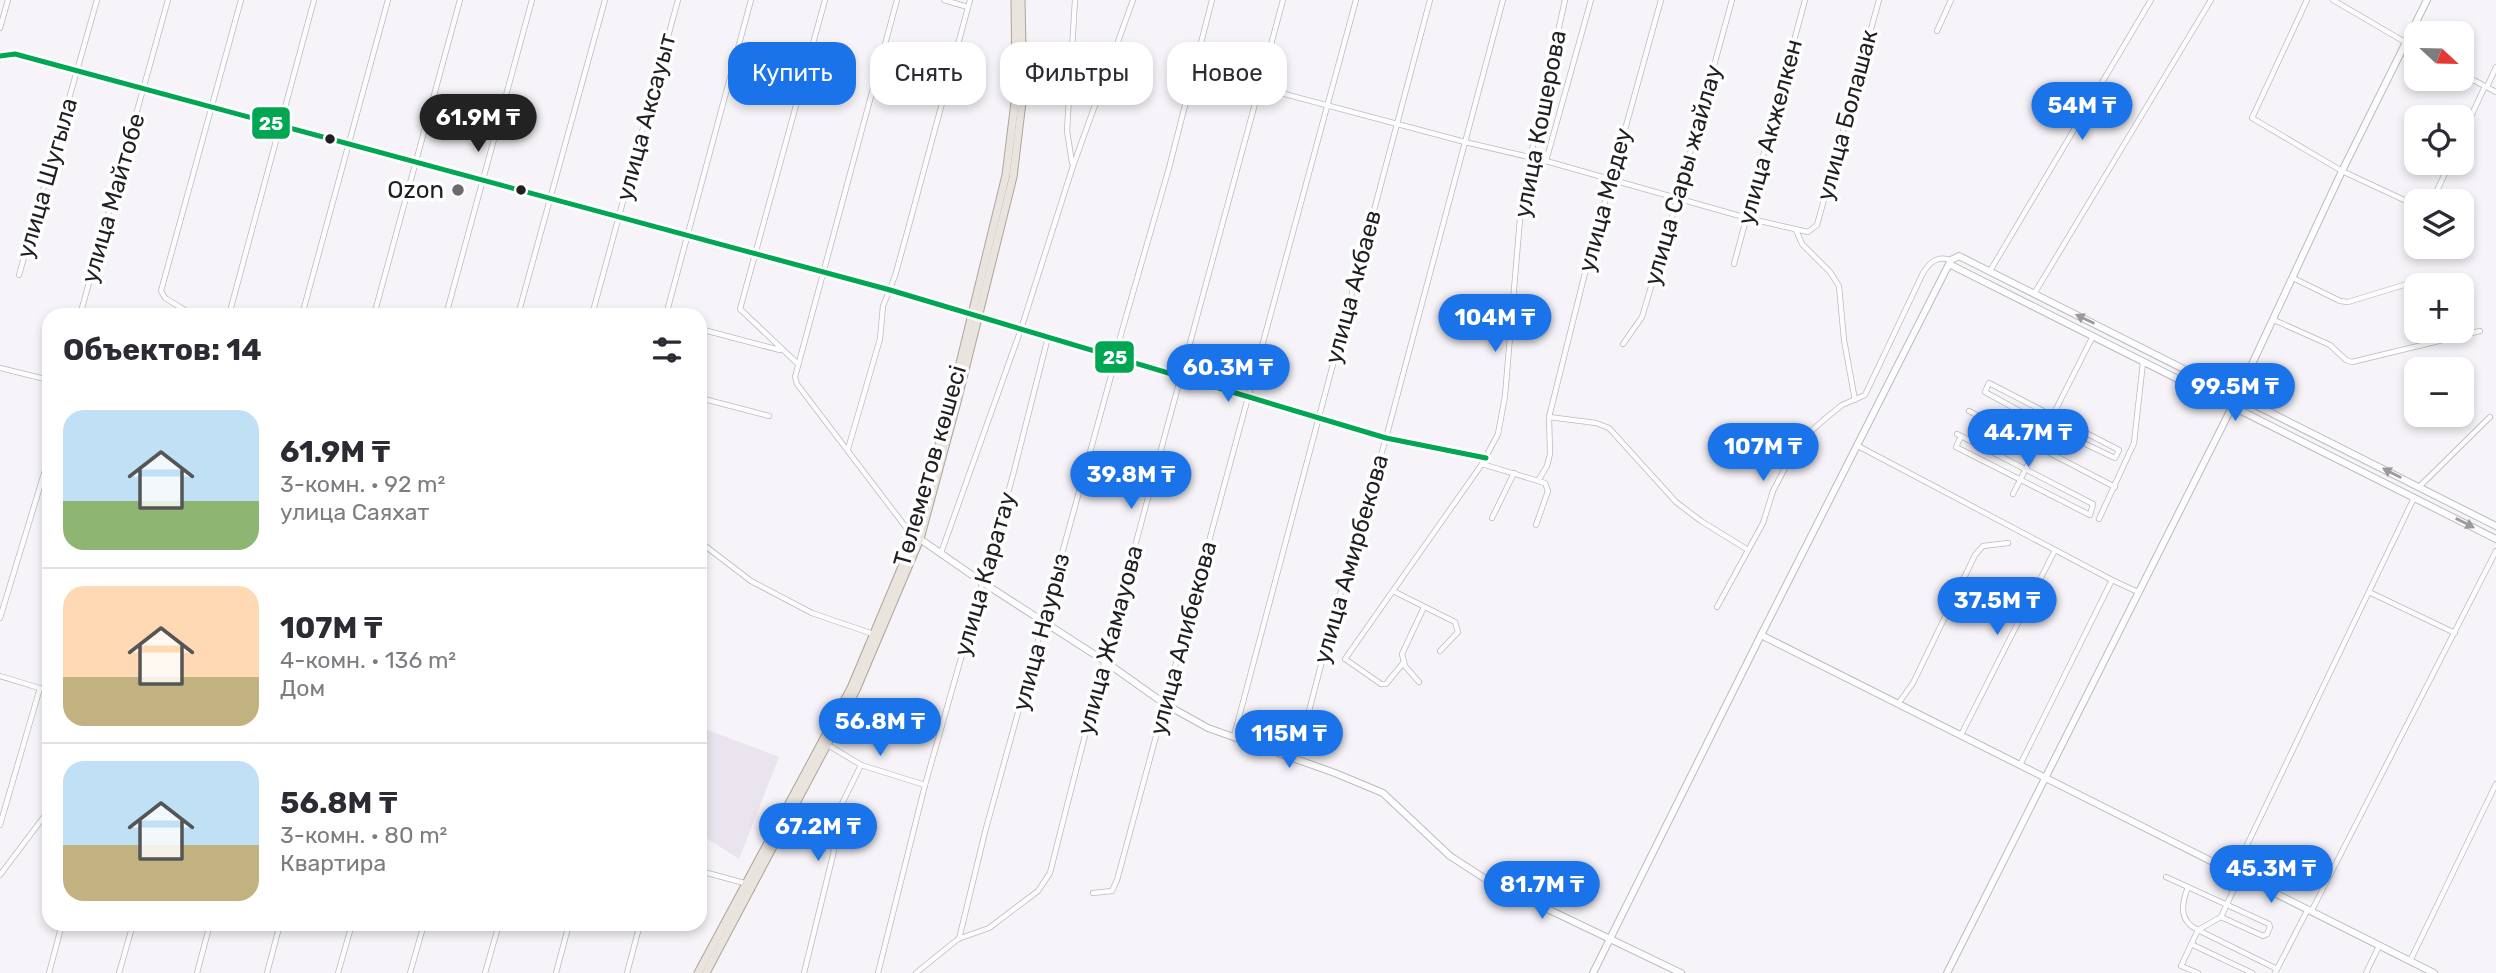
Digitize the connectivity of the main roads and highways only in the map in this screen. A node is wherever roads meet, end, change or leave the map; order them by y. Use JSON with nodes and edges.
{"nodes":[{"id":1,"x":1015,"y":0,"type":"edge"},
{"id":2,"x":1021,"y":0,"type":"edge"},
{"id":3,"x":975,"y":314,"type":"junction"},
{"id":4,"x":878,"y":635,"type":"junction"},
{"id":5,"x":748,"y":884,"type":"junction"},
{"id":6,"x":698,"y":973,"type":"edge"},
{"id":7,"x":706,"y":973,"type":"edge"}],
"edges":[{"from":1,"to":3,"type":"main road","name":"Төлеметов көшесі"},
{"from":2,"to":3,"type":"main road","name":"Төлеметов көшесі"},
{"from":3,"to":4,"type":"main road","name":"Төлеметов көшесі"},
{"from":4,"to":5,"type":"main road","name":"Төлеметов көшесі"},
{"from":4,"to":5,"type":"main road","name":"Төлеметов көшесі"},
{"from":5,"to":6,"type":"main road","name":"Төлеметов көшесі"},
{"from":5,"to":7,"type":"main road","name":"Төлеметов көшесі"}]}
